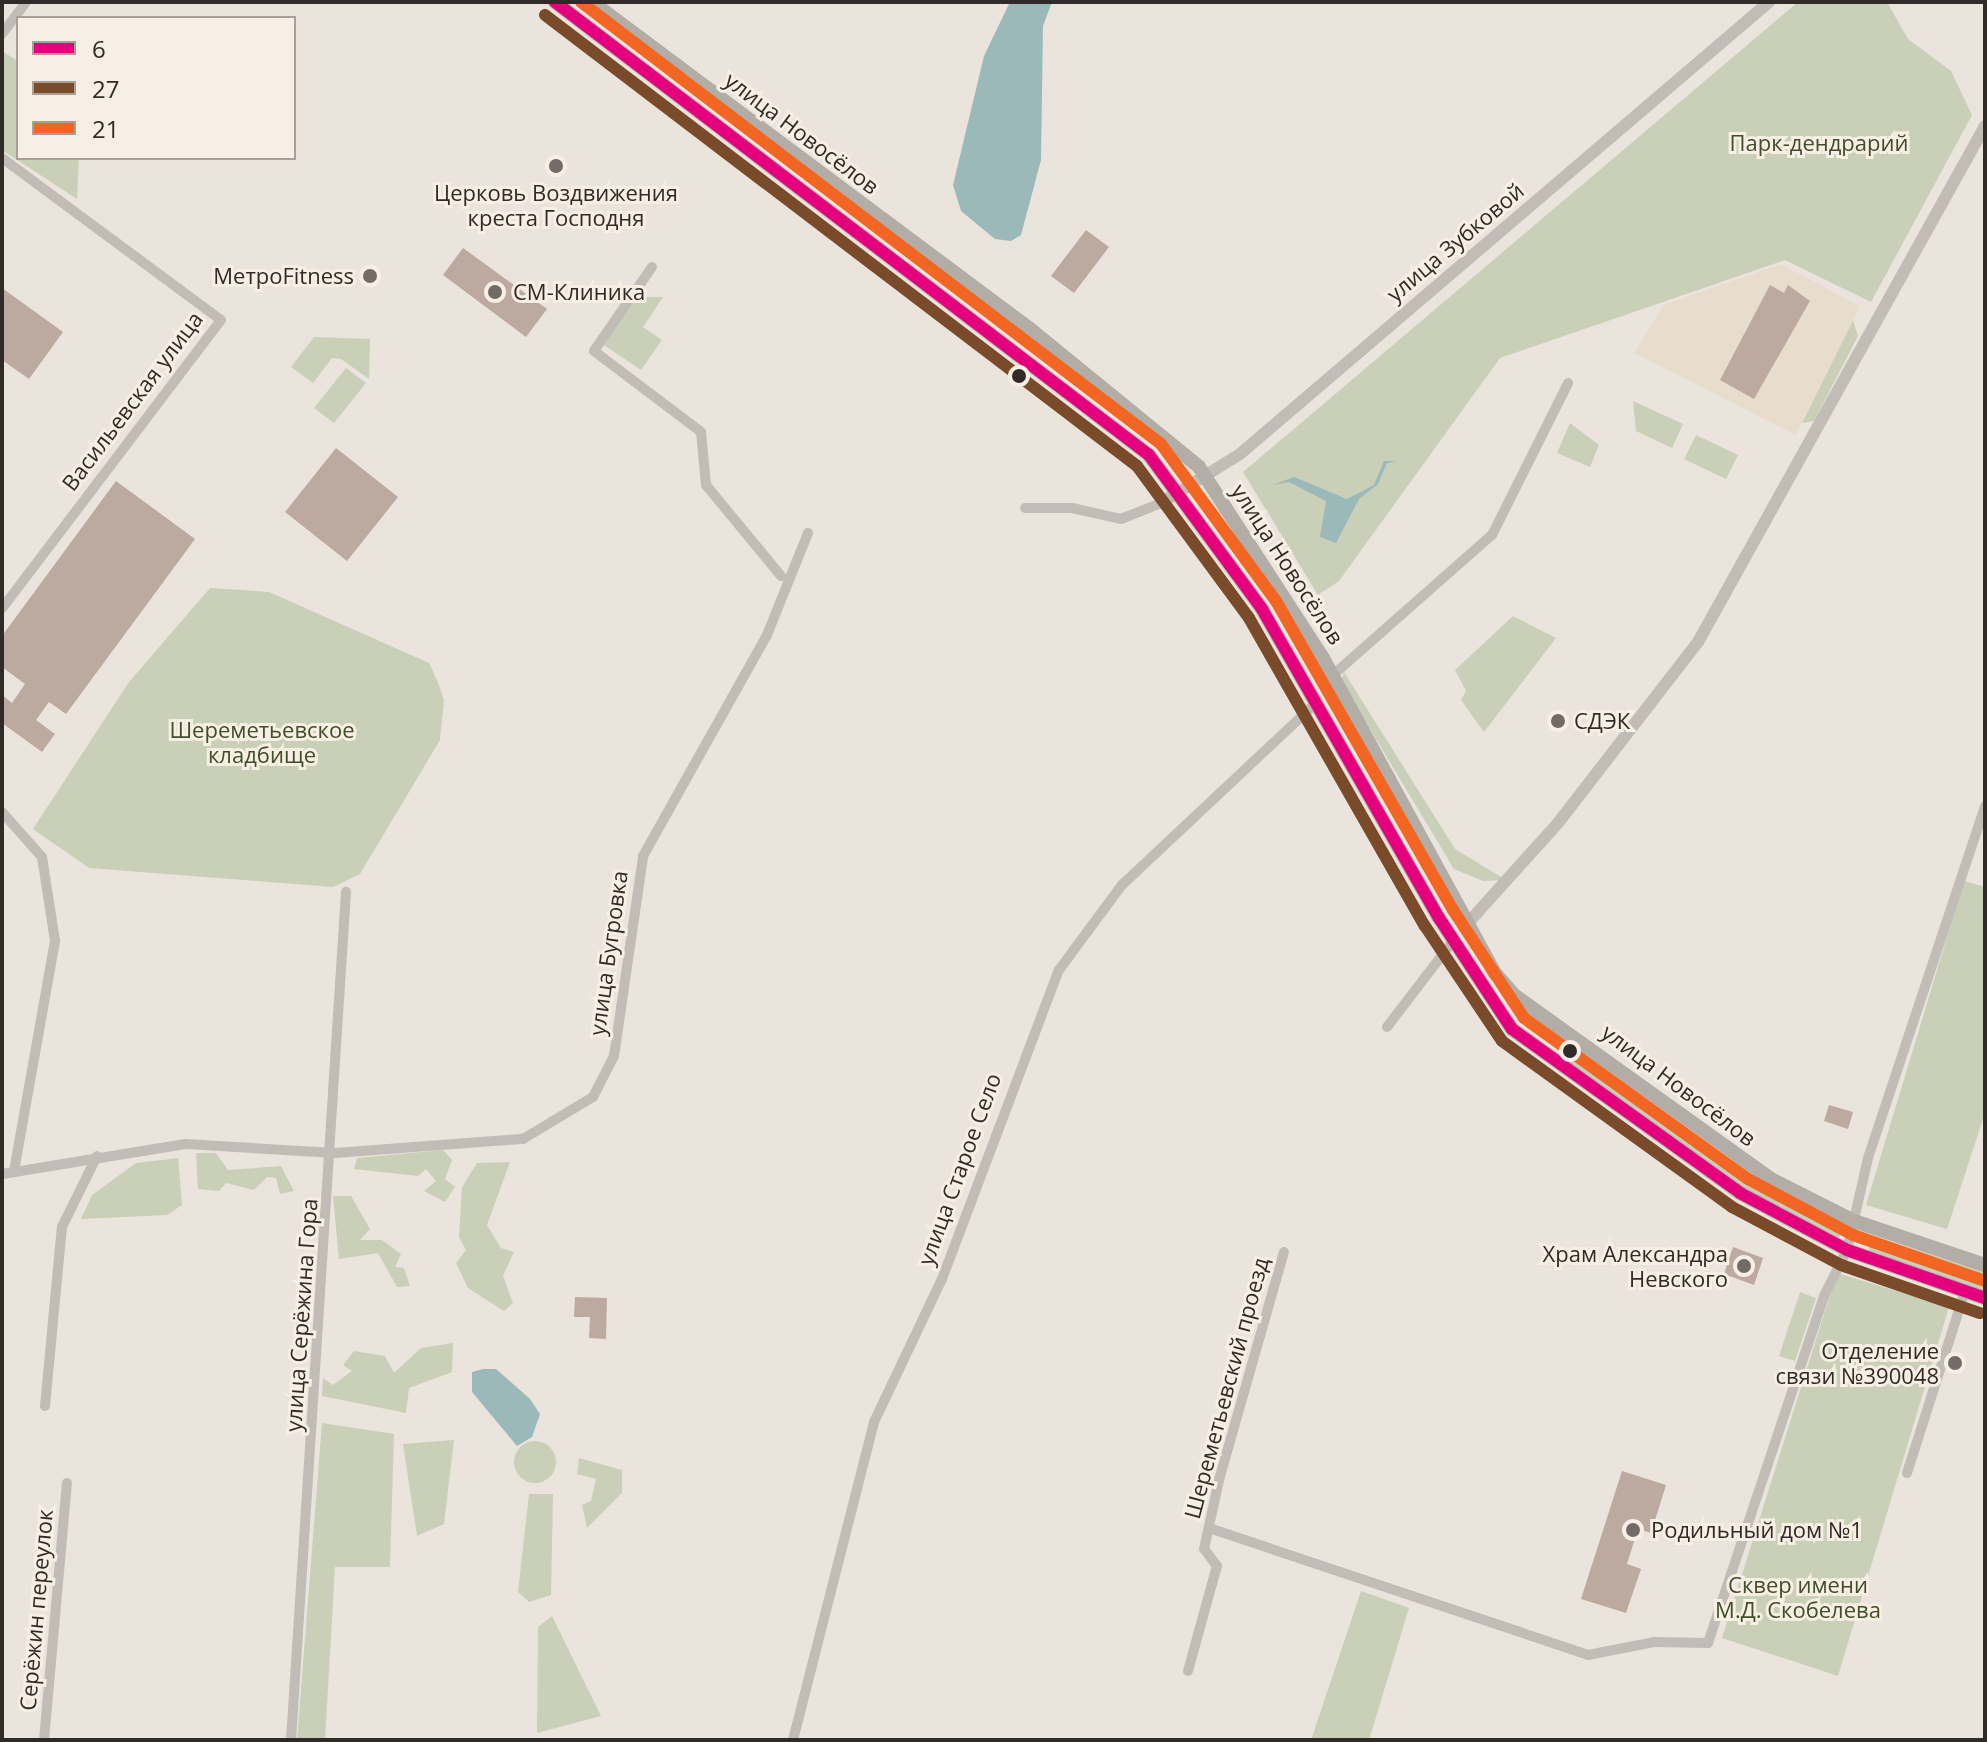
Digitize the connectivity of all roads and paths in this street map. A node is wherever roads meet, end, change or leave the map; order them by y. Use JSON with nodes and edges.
{"nodes":[{"id":1,"x":26,"y":2,"type":"edge"},
{"id":2,"x":555,"y":2,"type":"edge"},
{"id":3,"x":592,"y":2,"type":"edge"},
{"id":4,"x":1769,"y":2,"type":"edge"},
{"id":5,"x":2,"y":34,"type":"edge"},
{"id":6,"x":1985,"y":126,"type":"edge"},
{"id":7,"x":2,"y":158,"type":"edge"},
{"id":8,"x":652,"y":267,"type":"dead end"},
{"id":9,"x":1568,"y":383,"type":"dead end"},
{"id":10,"x":1205,"y":477,"type":"junction"},
{"id":11,"x":1181,"y":491,"type":"junction"},
{"id":12,"x":1161,"y":503,"type":"joint"},
{"id":13,"x":1025,"y":508,"type":"dead end"},
{"id":14,"x":808,"y":533,"type":"dead end"},
{"id":15,"x":781,"y":576,"type":"dead end"},
{"id":16,"x":2,"y":608,"type":"edge"},
{"id":17,"x":1333,"y":675,"type":"junction"},
{"id":18,"x":1318,"y":701,"type":"junction"},
{"id":19,"x":1985,"y":806,"type":"edge"},
{"id":20,"x":2,"y":812,"type":"edge"},
{"id":21,"x":346,"y":892,"type":"dead end"},
{"id":22,"x":1468,"y":923,"type":"junction"},
{"id":23,"x":1453,"y":941,"type":"junction"},
{"id":24,"x":1387,"y":1027,"type":"dead end"},
{"id":25,"x":335,"y":1153,"type":"junction"},
{"id":26,"x":97,"y":1156,"type":"junction"},
{"id":27,"x":14,"y":1172,"type":"junction"},
{"id":28,"x":2,"y":1174,"type":"edge"},
{"id":29,"x":1854,"y":1221,"type":"junction"},
{"id":30,"x":1847,"y":1250,"type":"junction"},
{"id":31,"x":1284,"y":1252,"type":"dead end"},
{"id":32,"x":1985,"y":1265,"type":"edge"},
{"id":33,"x":1965,"y":1291,"type":"junction"},
{"id":34,"x":1985,"y":1298,"type":"edge"},
{"id":35,"x":45,"y":1406,"type":"dead end"},
{"id":36,"x":1907,"y":1473,"type":"dead end"},
{"id":37,"x":67,"y":1483,"type":"dead end"},
{"id":38,"x":1209,"y":1528,"type":"junction"},
{"id":39,"x":1188,"y":1671,"type":"dead end"},
{"id":40,"x":44,"y":1740,"type":"edge"},
{"id":41,"x":291,"y":1740,"type":"edge"},
{"id":42,"x":793,"y":1740,"type":"edge"}],
"edges":[{"from":1,"to":5,"type":"street"},
{"from":2,"to":11,"type":"main road","name":"улица Новосёлов"},
{"from":3,"to":10,"type":"main road","name":"улица Новосёлов"},
{"from":4,"to":10,"type":"street","name":"улица Зубковой"},
{"from":6,"to":22,"type":"street"},
{"from":7,"to":16,"type":"street","name":"Васильевская улица"},
{"from":8,"to":15,"type":"street"},
{"from":9,"to":17,"type":"street"},
{"from":10,"to":11,"type":"street","name":"улица Зубковой"},
{"from":10,"to":17,"type":"main road","name":"улица Новосёлов"},
{"from":11,"to":12,"type":"street","name":"улица Зубковой"},
{"from":11,"to":18,"type":"main road","name":"улица Новосёлов"},
{"from":12,"to":13,"type":"street"},
{"from":14,"to":25,"type":"street","name":"улица Бугровка"},
{"from":17,"to":22,"type":"main road","name":"улица Новосёлов"},
{"from":18,"to":23,"type":"main road","name":"улица Новосёлов"},
{"from":18,"to":42,"type":"street","name":"улица Старое Село"},
{"from":19,"to":29,"type":"street"},
{"from":20,"to":27,"type":"street"},
{"from":21,"to":25,"type":"street","name":"улица Серёжина Гора"},
{"from":22,"to":29,"type":"main road","name":"улица Новосёлов"},
{"from":23,"to":24,"type":"street"},
{"from":23,"to":30,"type":"main road","name":"улица Новосёлов"},
{"from":25,"to":26,"type":"street","name":"улица Бугровка"},
{"from":25,"to":41,"type":"street","name":"улица Серёжина Гора"},
{"from":26,"to":27,"type":"street","name":"улица Бугровка"},
{"from":26,"to":35,"type":"street"},
{"from":27,"to":28,"type":"street","name":"улица Бугровка"},
{"from":29,"to":30,"type":"street"},
{"from":29,"to":32,"type":"main road","name":"улица Новосёлов"},
{"from":30,"to":33,"type":"main road","name":"улица Новосёлов"},
{"from":30,"to":38,"type":"street"},
{"from":31,"to":38,"type":"street","name":"Шереметьевский проезд"},
{"from":33,"to":34,"type":"main road","name":"улица Новосёлов"},
{"from":33,"to":36,"type":"street"},
{"from":37,"to":40,"type":"street","name":"Серёжин переулок"},
{"from":38,"to":39,"type":"street","name":"Шереметьевский проезд"}]}
